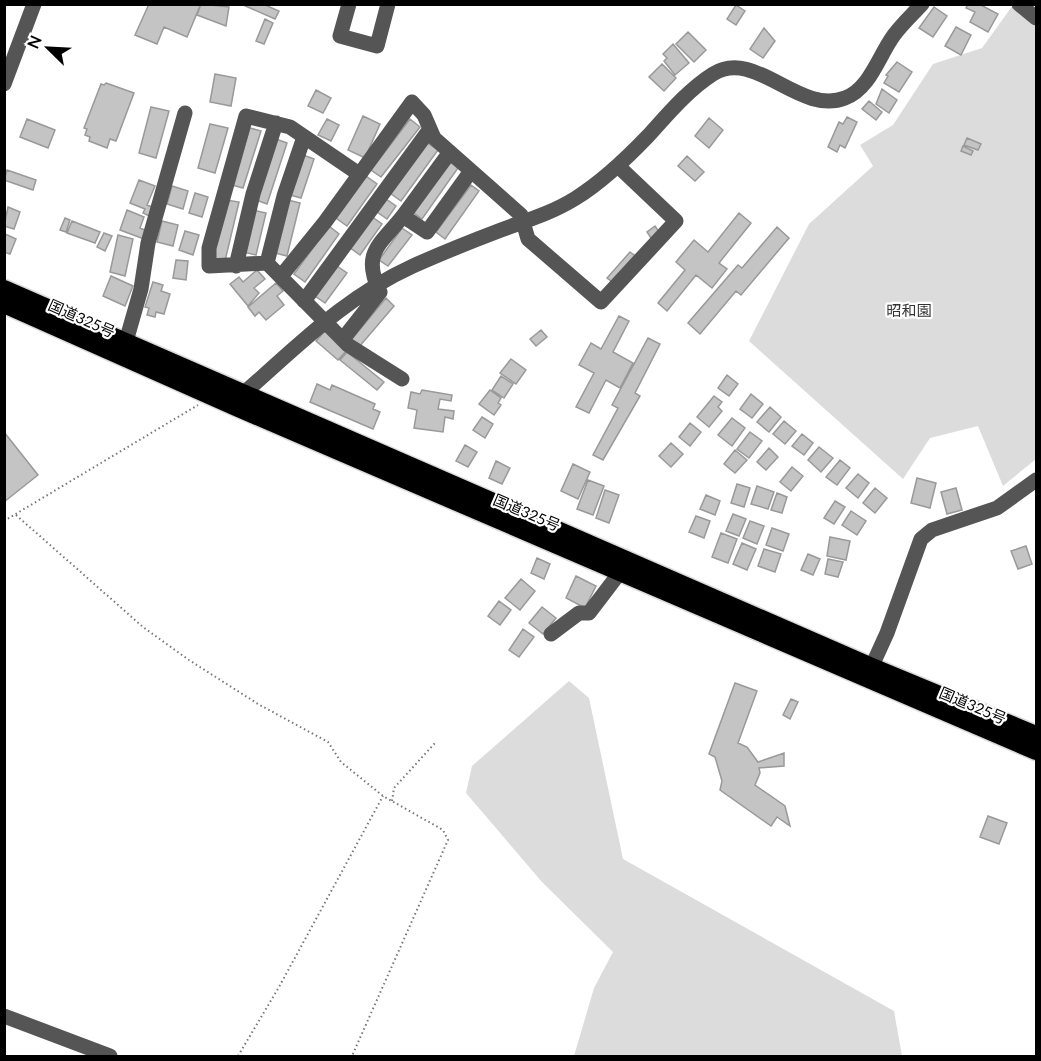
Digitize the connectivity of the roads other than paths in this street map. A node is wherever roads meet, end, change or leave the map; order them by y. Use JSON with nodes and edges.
{"nodes":[{"id":1,"x":34,"y":4,"type":"edge"},
{"id":2,"x":349,"y":4,"type":"edge"},
{"id":3,"x":388,"y":4,"type":"edge"},
{"id":4,"x":921,"y":4,"type":"edge"},
{"id":5,"x":1019,"y":4,"type":"edge"},
{"id":6,"x":1036,"y":18,"type":"edge"},
{"id":7,"x":4,"y":84,"type":"edge"},
{"id":8,"x":185,"y":113,"type":"dead end"},
{"id":9,"x":276,"y":123,"type":"junction"},
{"id":10,"x":430,"y":129,"type":"junction"},
{"id":11,"x":304,"y":137,"type":"junction"},
{"id":12,"x":450,"y":152,"type":"junction"},
{"id":13,"x":618,"y":166,"type":"junction"},
{"id":14,"x":471,"y":171,"type":"junction"},
{"id":15,"x":359,"y":174,"type":"junction"},
{"id":16,"x":403,"y":216,"type":"junction"},
{"id":17,"x":523,"y":223,"type":"junction"},
{"id":18,"x":267,"y":263,"type":"junction"},
{"id":19,"x":236,"y":266,"type":"junction"},
{"id":20,"x":282,"y":275,"type":"junction"},
{"id":21,"x":377,"y":285,"type":"junction"},
{"id":22,"x":4,"y":289,"type":"edge"},
{"id":23,"x":304,"y":301,"type":"junction"},
{"id":24,"x":4,"y":304,"type":"edge"},
{"id":25,"x":325,"y":322,"type":"junction"},
{"id":26,"x":342,"y":339,"type":"junction"},
{"id":27,"x":124,"y":348,"type":"junction"},
{"id":28,"x":402,"y":379,"type":"dead end"},
{"id":29,"x":240,"y":400,"type":"junction"},
{"id":30,"x":1036,"y":480,"type":"edge"},
{"id":31,"x":621,"y":571,"type":"junction"},
{"id":32,"x":551,"y":634,"type":"dead end"},
{"id":33,"x":869,"y":673,"type":"junction"},
{"id":34,"x":1036,"y":735,"type":"edge"},
{"id":35,"x":1036,"y":751,"type":"edge"},
{"id":36,"x":4,"y":1016,"type":"edge"},
{"id":37,"x":110,"y":1056,"type":"edge"}],
"edges":[{"from":1,"to":7,"type":"street"},
{"from":2,"to":3,"type":"street"},
{"from":4,"to":13,"type":"street"},
{"from":5,"to":6,"type":"street"},
{"from":8,"to":27,"type":"street"},
{"from":9,"to":11,"type":"street"},
{"from":9,"to":19,"type":"street"},
{"from":9,"to":19,"type":"street"},
{"from":10,"to":12,"type":"street"},
{"from":10,"to":15,"type":"street"},
{"from":10,"to":23,"type":"street"},
{"from":11,"to":15,"type":"street"},
{"from":11,"to":18,"type":"street"},
{"from":12,"to":14,"type":"street"},
{"from":12,"to":16,"type":"street"},
{"from":13,"to":17,"type":"street"},
{"from":13,"to":17,"type":"street"},
{"from":14,"to":16,"type":"street"},
{"from":14,"to":17,"type":"street"},
{"from":15,"to":20,"type":"street"},
{"from":16,"to":21,"type":"street"},
{"from":17,"to":21,"type":"street"},
{"from":18,"to":19,"type":"street"},
{"from":18,"to":20,"type":"street"},
{"from":20,"to":23,"type":"street"},
{"from":21,"to":25,"type":"street"},
{"from":21,"to":26,"type":"street"},
{"from":22,"to":27,"type":"highway","name":"国道325号"},
{"from":23,"to":25,"type":"street"},
{"from":24,"to":27,"type":"highway","name":"国道325号"},
{"from":25,"to":26,"type":"street"},
{"from":25,"to":29,"type":"street"},
{"from":26,"to":28,"type":"street"},
{"from":27,"to":29,"type":"highway","name":"国道325号"},
{"from":29,"to":31,"type":"highway","name":"国道325号"},
{"from":29,"to":33,"type":"highway","name":"国道325号"},
{"from":30,"to":33,"type":"street"},
{"from":31,"to":32,"type":"street"},
{"from":31,"to":33,"type":"highway","name":"国道325号"},
{"from":33,"to":34,"type":"highway","name":"国道325号"},
{"from":33,"to":35,"type":"highway","name":"国道325号"},
{"from":36,"to":37,"type":"street"}]}
